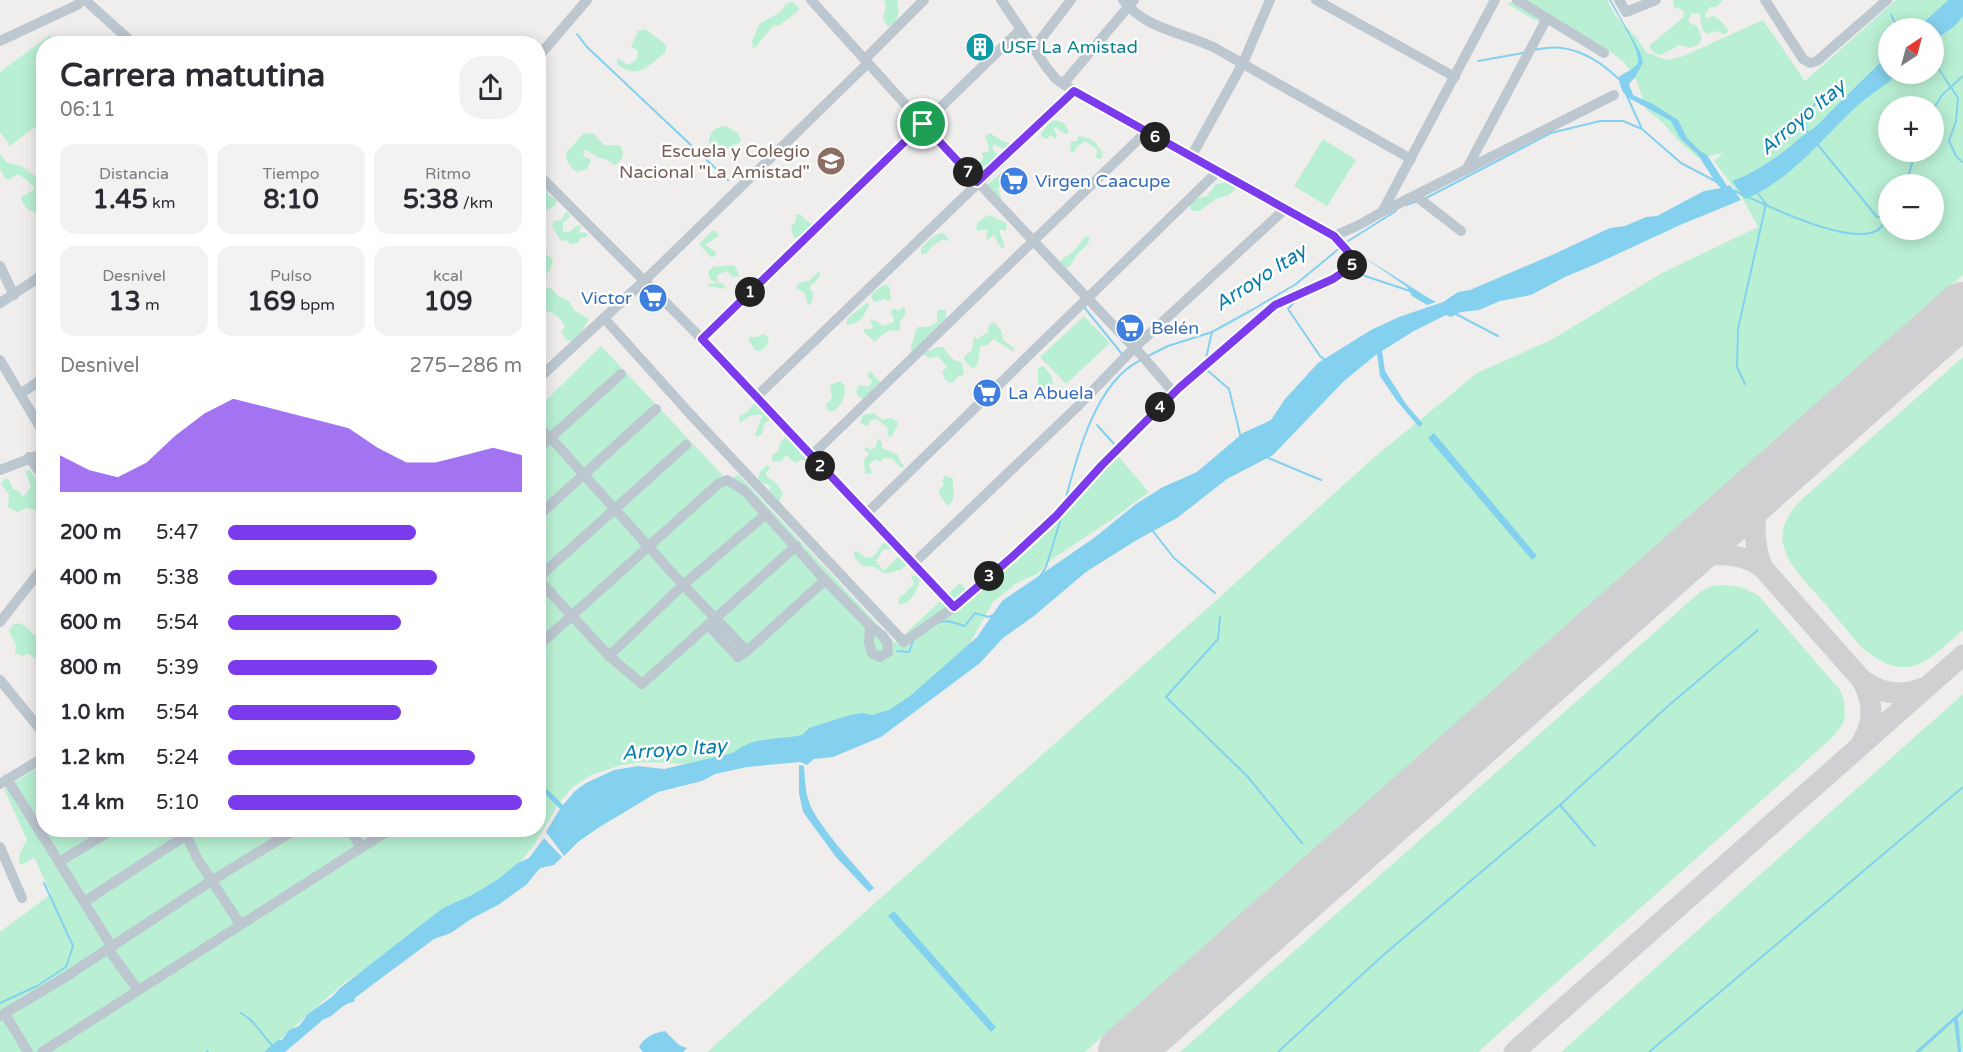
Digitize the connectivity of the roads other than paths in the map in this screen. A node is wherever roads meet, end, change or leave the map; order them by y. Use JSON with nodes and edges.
{"nodes":[{"id":1,"x":83,"y":0,"type":"edge"},
{"id":2,"x":587,"y":0,"type":"edge"},
{"id":3,"x":811,"y":0,"type":"edge"},
{"id":4,"x":924,"y":0,"type":"edge"},
{"id":5,"x":1001,"y":0,"type":"edge"},
{"id":6,"x":1071,"y":0,"type":"edge"},
{"id":7,"x":1270,"y":0,"type":"edge"},
{"id":8,"x":1316,"y":0,"type":"edge"},
{"id":9,"x":1495,"y":0,"type":"edge"},
{"id":10,"x":1516,"y":0,"type":"edge"},
{"id":11,"x":1619,"y":0,"type":"edge"},
{"id":12,"x":1656,"y":0,"type":"edge"},
{"id":13,"x":1765,"y":0,"type":"edge"},
{"id":14,"x":1887,"y":0,"type":"edge"},
{"id":15,"x":1128,"y":2,"type":"edge"},
{"id":16,"x":1546,"y":20,"type":"junction"},
{"id":17,"x":1022,"y":30,"type":"junction"},
{"id":18,"x":125,"y":36,"type":"edge"},
{"id":19,"x":0,"y":41,"type":"edge"},
{"id":20,"x":546,"y":48,"type":"edge"},
{"id":21,"x":1034,"y":48,"type":"junction"},
{"id":22,"x":1604,"y":53,"type":"dead end"},
{"id":23,"x":867,"y":61,"type":"junction"},
{"id":24,"x":1243,"y":63,"type":"junction"},
{"id":25,"x":1455,"y":77,"type":"junction"},
{"id":26,"x":1063,"y":84,"type":"junction"},
{"id":27,"x":1074,"y":91,"type":"junction"},
{"id":28,"x":1614,"y":95,"type":"dead end"},
{"id":29,"x":923,"y":124,"type":"junction"},
{"id":30,"x":1146,"y":132,"type":"junction"},
{"id":31,"x":1191,"y":157,"type":"junction"},
{"id":32,"x":1411,"y":159,"type":"junction"},
{"id":33,"x":1466,"y":171,"type":"junction"},
{"id":34,"x":1216,"y":172,"type":"junction"},
{"id":35,"x":546,"y":182,"type":"edge"},
{"id":36,"x":977,"y":182,"type":"junction"},
{"id":37,"x":1416,"y":196,"type":"junction"},
{"id":38,"x":1285,"y":209,"type":"junction"},
{"id":39,"x":1382,"y":212,"type":"junction"},
{"id":40,"x":1461,"y":231,"type":"dead end"},
{"id":41,"x":1337,"y":239,"type":"junction"},
{"id":42,"x":1032,"y":241,"type":"junction"},
{"id":43,"x":0,"y":266,"type":"edge"},
{"id":44,"x":36,"y":280,"type":"edge"},
{"id":45,"x":644,"y":281,"type":"junction"},
{"id":46,"x":14,"y":295,"type":"junction"},
{"id":47,"x":1086,"y":299,"type":"junction"},
{"id":48,"x":0,"y":303,"type":"edge"},
{"id":49,"x":604,"y":318,"type":"junction"},
{"id":50,"x":702,"y":339,"type":"junction"},
{"id":51,"x":1133,"y":349,"type":"junction"},
{"id":52,"x":0,"y":360,"type":"edge"},
{"id":53,"x":546,"y":372,"type":"edge"},
{"id":54,"x":621,"y":374,"type":"dead end"},
{"id":55,"x":36,"y":383,"type":"edge"},
{"id":56,"x":1174,"y":393,"type":"junction"},
{"id":57,"x":20,"y":394,"type":"junction"},
{"id":58,"x":757,"y":396,"type":"junction"},
{"id":59,"x":656,"y":409,"type":"dead end"},
{"id":60,"x":36,"y":421,"type":"edge"},
{"id":61,"x":546,"y":434,"type":"edge"},
{"id":62,"x":551,"y":438,"type":"junction"},
{"id":63,"x":546,"y":442,"type":"edge"},
{"id":64,"x":686,"y":445,"type":"dead end"},
{"id":65,"x":36,"y":456,"type":"edge"},
{"id":66,"x":811,"y":456,"type":"junction"},
{"id":67,"x":29,"y":458,"type":"junction"},
{"id":68,"x":36,"y":467,"type":"edge"},
{"id":69,"x":0,"y":470,"type":"edge"},
{"id":70,"x":584,"y":474,"type":"junction"},
{"id":71,"x":616,"y":508,"type":"junction"},
{"id":72,"x":546,"y":509,"type":"edge"},
{"id":73,"x":766,"y":514,"type":"junction"},
{"id":74,"x":866,"y":514,"type":"junction"},
{"id":75,"x":649,"y":546,"type":"junction"},
{"id":76,"x":796,"y":546,"type":"junction"},
{"id":77,"x":913,"y":564,"type":"junction"},
{"id":78,"x":546,"y":571,"type":"edge"},
{"id":79,"x":36,"y":576,"type":"edge"},
{"id":80,"x":825,"y":580,"type":"junction"},
{"id":81,"x":683,"y":585,"type":"junction"},
{"id":82,"x":546,"y":587,"type":"edge"},
{"id":83,"x":954,"y":607,"type":"junction"},
{"id":84,"x":572,"y":615,"type":"junction"},
{"id":85,"x":0,"y":622,"type":"edge"},
{"id":86,"x":711,"y":622,"type":"junction"},
{"id":87,"x":870,"y":626,"type":"dead end"},
{"id":88,"x":546,"y":639,"type":"edge"},
{"id":89,"x":609,"y":656,"type":"junction"},
{"id":90,"x":0,"y":680,"type":"edge"},
{"id":91,"x":36,"y":724,"type":"edge"},
{"id":92,"x":36,"y":761,"type":"edge"},
{"id":93,"x":4,"y":782,"type":"edge"},
{"id":94,"x":36,"y":816,"type":"edge"},
{"id":95,"x":48,"y":837,"type":"edge"},
{"id":96,"x":101,"y":837,"type":"edge"},
{"id":97,"x":179,"y":837,"type":"edge"},
{"id":98,"x":190,"y":837,"type":"edge"},
{"id":99,"x":284,"y":837,"type":"edge"},
{"id":100,"x":355,"y":837,"type":"edge"},
{"id":101,"x":377,"y":837,"type":"edge"},
{"id":102,"x":361,"y":847,"type":"junction"},
{"id":103,"x":0,"y":848,"type":"edge"},
{"id":104,"x":60,"y":862,"type":"junction"},
{"id":105,"x":210,"y":881,"type":"junction"},
{"id":106,"x":22,"y":898,"type":"dead end"},
{"id":107,"x":84,"y":902,"type":"junction"},
{"id":108,"x":240,"y":924,"type":"junction"},
{"id":109,"x":110,"y":948,"type":"junction"},
{"id":110,"x":138,"y":990,"type":"junction"},
{"id":111,"x":2,"y":1015,"type":"edge"},
{"id":112,"x":28,"y":1052,"type":"edge"},
{"id":113,"x":42,"y":1052,"type":"edge"}],
"edges":[{"from":1,"to":18,"type":"street"},
{"from":1,"to":19,"type":"street"},
{"from":2,"to":20,"type":"street"},
{"from":3,"to":23,"type":"street"},
{"from":4,"to":23,"type":"street"},
{"from":5,"to":17,"type":"street"},
{"from":6,"to":21,"type":"street"},
{"from":7,"to":24,"type":"street"},
{"from":8,"to":25,"type":"street"},
{"from":9,"to":25,"type":"street"},
{"from":10,"to":16,"type":"street"},
{"from":11,"to":12,"type":"street"},
{"from":13,"to":14,"type":"street"},
{"from":15,"to":24,"type":"street"},
{"from":15,"to":26,"type":"street"},
{"from":16,"to":22,"type":"street"},
{"from":16,"to":33,"type":"street"},
{"from":17,"to":21,"type":"street"},
{"from":17,"to":29,"type":"street"},
{"from":21,"to":26,"type":"street"},
{"from":23,"to":29,"type":"street"},
{"from":23,"to":45,"type":"street"},
{"from":24,"to":31,"type":"street"},
{"from":24,"to":32,"type":"street"},
{"from":25,"to":32,"type":"street"},
{"from":26,"to":27,"type":"street"},
{"from":27,"to":30,"type":"street"},
{"from":27,"to":36,"type":"street"},
{"from":28,"to":33,"type":"street"},
{"from":29,"to":36,"type":"street"},
{"from":29,"to":50,"type":"street"},
{"from":30,"to":31,"type":"street"},
{"from":30,"to":42,"type":"street"},
{"from":31,"to":34,"type":"street"},
{"from":32,"to":39,"type":"street"},
{"from":33,"to":37,"type":"street"},
{"from":34,"to":38,"type":"street"},
{"from":34,"to":47,"type":"street"},
{"from":35,"to":45,"type":"street"},
{"from":36,"to":42,"type":"street"},
{"from":36,"to":58,"type":"street"},
{"from":37,"to":39,"type":"street"},
{"from":37,"to":40,"type":"street"},
{"from":38,"to":41,"type":"street"},
{"from":38,"to":51,"type":"street"},
{"from":39,"to":41,"type":"street"},
{"from":41,"to":56,"type":"street"},
{"from":42,"to":47,"type":"street"},
{"from":42,"to":66,"type":"street"},
{"from":43,"to":46,"type":"street"},
{"from":44,"to":46,"type":"street"},
{"from":45,"to":49,"type":"street"},
{"from":45,"to":50,"type":"street"},
{"from":46,"to":48,"type":"street"},
{"from":47,"to":51,"type":"street"},
{"from":47,"to":74,"type":"street"},
{"from":49,"to":53,"type":"street"},
{"from":49,"to":83,"type":"street"},
{"from":50,"to":58,"type":"street"},
{"from":51,"to":56,"type":"street"},
{"from":51,"to":77,"type":"street"},
{"from":52,"to":57,"type":"street"},
{"from":54,"to":62,"type":"street"},
{"from":55,"to":57,"type":"street"},
{"from":56,"to":83,"type":"street"},
{"from":57,"to":60,"type":"street"},
{"from":58,"to":66,"type":"street"},
{"from":59,"to":70,"type":"street"},
{"from":61,"to":62,"type":"street"},
{"from":62,"to":63,"type":"street"},
{"from":62,"to":70,"type":"street"},
{"from":64,"to":71,"type":"street"},
{"from":65,"to":67,"type":"street"},
{"from":66,"to":74,"type":"street"},
{"from":67,"to":68,"type":"street"},
{"from":67,"to":69,"type":"street"},
{"from":70,"to":71,"type":"street"},
{"from":70,"to":72,"type":"street"},
{"from":71,"to":75,"type":"street"},
{"from":71,"to":78,"type":"street"},
{"from":73,"to":75,"type":"street"},
{"from":73,"to":76,"type":"street"},
{"from":73,"to":81,"type":"street"},
{"from":74,"to":77,"type":"street"},
{"from":75,"to":81,"type":"street"},
{"from":75,"to":84,"type":"street"},
{"from":76,"to":80,"type":"street"},
{"from":76,"to":86,"type":"street"},
{"from":77,"to":83,"type":"street"},
{"from":79,"to":85,"type":"street"},
{"from":80,"to":86,"type":"street"},
{"from":80,"to":87,"type":"street"},
{"from":81,"to":86,"type":"street"},
{"from":81,"to":89,"type":"street"},
{"from":82,"to":84,"type":"street"},
{"from":84,"to":88,"type":"street"},
{"from":84,"to":89,"type":"street"},
{"from":86,"to":89,"type":"street"},
{"from":90,"to":91,"type":"street"},
{"from":92,"to":93,"type":"street"},
{"from":93,"to":94,"type":"street"},
{"from":95,"to":104,"type":"street"},
{"from":96,"to":104,"type":"street"},
{"from":97,"to":107,"type":"street"},
{"from":98,"to":105,"type":"street"},
{"from":99,"to":105,"type":"street"},
{"from":100,"to":102,"type":"street"},
{"from":101,"to":102,"type":"street"},
{"from":102,"to":108,"type":"street"},
{"from":103,"to":106,"type":"street"},
{"from":104,"to":107,"type":"street"},
{"from":105,"to":108,"type":"street"},
{"from":105,"to":109,"type":"street"},
{"from":107,"to":109,"type":"street"},
{"from":108,"to":110,"type":"street"},
{"from":109,"to":110,"type":"street"},
{"from":109,"to":111,"type":"street"},
{"from":110,"to":113,"type":"street"},
{"from":111,"to":112,"type":"street"}]}
